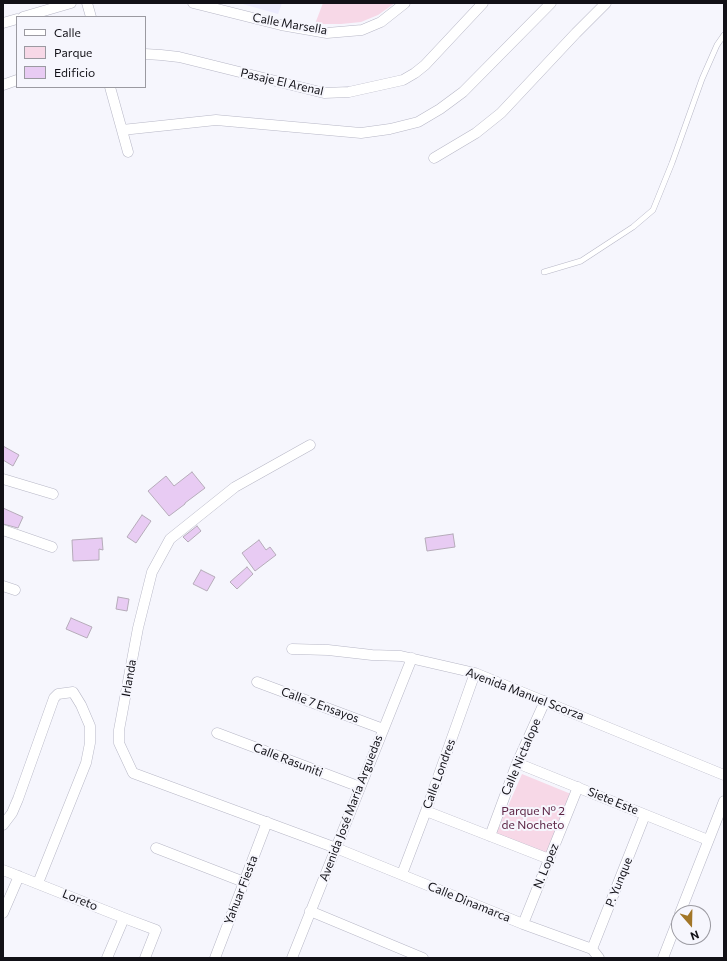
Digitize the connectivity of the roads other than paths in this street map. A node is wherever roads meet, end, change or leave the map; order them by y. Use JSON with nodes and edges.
{"nodes":[{"id":1,"x":71,"y":3,"type":"edge"},
{"id":2,"x":87,"y":3,"type":"edge"},
{"id":3,"x":193,"y":3,"type":"edge"},
{"id":4,"x":405,"y":3,"type":"edge"},
{"id":5,"x":483,"y":3,"type":"edge"},
{"id":6,"x":551,"y":3,"type":"edge"},
{"id":7,"x":606,"y":3,"type":"edge"},
{"id":8,"x":26,"y":16,"type":"edge"},
{"id":9,"x":91,"y":16,"type":"edge"},
{"id":10,"x":16,"y":19,"type":"edge"},
{"id":11,"x":3,"y":23,"type":"edge"},
{"id":12,"x":724,"y":35,"type":"edge"},
{"id":13,"x":146,"y":54,"type":"edge"},
{"id":14,"x":16,"y":80,"type":"edge"},
{"id":15,"x":3,"y":85,"type":"edge"},
{"id":16,"x":110,"y":88,"type":"edge"},
{"id":17,"x":122,"y":130,"type":"junction"},
{"id":18,"x":128,"y":152,"type":"dead end"},
{"id":19,"x":434,"y":158,"type":"dead end"},
{"id":20,"x":544,"y":272,"type":"dead end"},
{"id":21,"x":310,"y":445,"type":"dead end"},
{"id":22,"x":3,"y":479,"type":"edge"},
{"id":23,"x":53,"y":494,"type":"dead end"},
{"id":24,"x":3,"y":530,"type":"edge"},
{"id":25,"x":52,"y":547,"type":"dead end"},
{"id":26,"x":3,"y":586,"type":"edge"},
{"id":27,"x":15,"y":590,"type":"dead end"},
{"id":28,"x":292,"y":649,"type":"dead end"},
{"id":29,"x":412,"y":658,"type":"junction"},
{"id":30,"x":475,"y":673,"type":"junction"},
{"id":31,"x":258,"y":682,"type":"dead end"},
{"id":32,"x":545,"y":701,"type":"junction"},
{"id":33,"x":383,"y":729,"type":"junction"},
{"id":34,"x":217,"y":734,"type":"dead end"},
{"id":35,"x":517,"y":763,"type":"junction"},
{"id":36,"x":724,"y":775,"type":"edge"},
{"id":37,"x":360,"y":787,"type":"junction"},
{"id":38,"x":578,"y":787,"type":"junction"},
{"id":39,"x":724,"y":803,"type":"edge"},
{"id":40,"x":426,"y":811,"type":"junction"},
{"id":41,"x":645,"y":815,"type":"junction"},
{"id":42,"x":267,"y":822,"type":"junction"},
{"id":43,"x":3,"y":826,"type":"edge"},
{"id":44,"x":490,"y":836,"type":"junction"},
{"id":45,"x":708,"y":840,"type":"junction"},
{"id":46,"x":156,"y":848,"type":"dead end"},
{"id":47,"x":336,"y":848,"type":"junction"},
{"id":48,"x":549,"y":859,"type":"junction"},
{"id":49,"x":3,"y":870,"type":"edge"},
{"id":50,"x":402,"y":874,"type":"junction"},
{"id":51,"x":19,"y":876,"type":"junction"},
{"id":52,"x":244,"y":882,"type":"junction"},
{"id":53,"x":38,"y":883,"type":"junction"},
{"id":54,"x":683,"y":905,"type":"edge"},
{"id":55,"x":310,"y":911,"type":"junction"},
{"id":56,"x":3,"y":913,"type":"edge"},
{"id":57,"x":124,"y":918,"type":"junction"},
{"id":58,"x":523,"y":924,"type":"junction"},
{"id":59,"x":671,"y":938,"type":"edge"},
{"id":60,"x":592,"y":949,"type":"junction"},
{"id":61,"x":107,"y":958,"type":"edge"},
{"id":62,"x":145,"y":958,"type":"edge"},
{"id":63,"x":215,"y":958,"type":"edge"},
{"id":64,"x":292,"y":958,"type":"edge"},
{"id":65,"x":423,"y":958,"type":"edge"},
{"id":66,"x":599,"y":958,"type":"edge"},
{"id":67,"x":663,"y":958,"type":"edge"}],
"edges":[{"from":1,"to":8,"type":"street"},
{"from":2,"to":9,"type":"street"},
{"from":3,"to":4,"type":"street","name":"Calle Marsella"},
{"from":5,"to":13,"type":"street","name":"Pasaje El Arenal"},
{"from":6,"to":17,"type":"street"},
{"from":7,"to":19,"type":"street"},
{"from":10,"to":11,"type":"street"},
{"from":12,"to":20,"type":"lane"},
{"from":14,"to":15,"type":"street"},
{"from":16,"to":17,"type":"street"},
{"from":17,"to":18,"type":"street"},
{"from":21,"to":42,"type":"street","name":"Irlanda"},
{"from":22,"to":23,"type":"street"},
{"from":24,"to":25,"type":"street"},
{"from":26,"to":27,"type":"street"},
{"from":28,"to":29,"type":"street","name":"Avenida Manuel Scorza"},
{"from":29,"to":30,"type":"street","name":"Avenida Manuel Scorza"},
{"from":29,"to":33,"type":"street","name":"Avenida José María Arguedas"},
{"from":30,"to":32,"type":"street","name":"Avenida Manuel Scorza"},
{"from":30,"to":40,"type":"street","name":"Calle Londres"},
{"from":31,"to":33,"type":"street","name":"Calle 7 Ensayos"},
{"from":32,"to":35,"type":"street","name":"Calle Nictalope"},
{"from":32,"to":36,"type":"street","name":"Avenida Manuel Scorza"},
{"from":33,"to":37,"type":"street","name":"Avenida José María Arguedas"},
{"from":34,"to":37,"type":"street","name":"Calle Rasuniti"},
{"from":35,"to":38,"type":"street","name":"Siete Este"},
{"from":35,"to":44,"type":"street","name":"Calle Nictalope"},
{"from":37,"to":47,"type":"street","name":"Avenida José María Arguedas"},
{"from":38,"to":41,"type":"street","name":"Siete Este"},
{"from":38,"to":48,"type":"street","name":"N. Lopez"},
{"from":39,"to":45,"type":"street"},
{"from":40,"to":44,"type":"street"},
{"from":40,"to":50,"type":"street","name":"Calle Londres"},
{"from":41,"to":45,"type":"street","name":"Siete Este"},
{"from":41,"to":60,"type":"street","name":"P. Yunque"},
{"from":42,"to":47,"type":"street","name":"Irlanda"},
{"from":42,"to":52,"type":"street","name":"Yahuar Fiesta"},
{"from":43,"to":53,"type":"street"},
{"from":44,"to":48,"type":"street"},
{"from":45,"to":54,"type":"street"},
{"from":46,"to":52,"type":"street"},
{"from":47,"to":50,"type":"street","name":"Calle Dinamarca"},
{"from":47,"to":55,"type":"street","name":"Avenida José María Arguedas"},
{"from":48,"to":58,"type":"street","name":"N. Lopez"},
{"from":49,"to":51,"type":"street","name":"Loreto"},
{"from":50,"to":58,"type":"street","name":"Calle Dinamarca"},
{"from":51,"to":53,"type":"street","name":"Loreto"},
{"from":51,"to":56,"type":"street"},
{"from":52,"to":63,"type":"street","name":"Yahuar Fiesta"},
{"from":53,"to":57,"type":"street","name":"Loreto"},
{"from":55,"to":64,"type":"street","name":"Avenida José María Arguedas"},
{"from":55,"to":65,"type":"street"},
{"from":57,"to":61,"type":"street"},
{"from":57,"to":62,"type":"street","name":"Loreto"},
{"from":58,"to":60,"type":"street","name":"Calle Dinamarca"},
{"from":59,"to":67,"type":"street"},
{"from":60,"to":66,"type":"street"}]}
